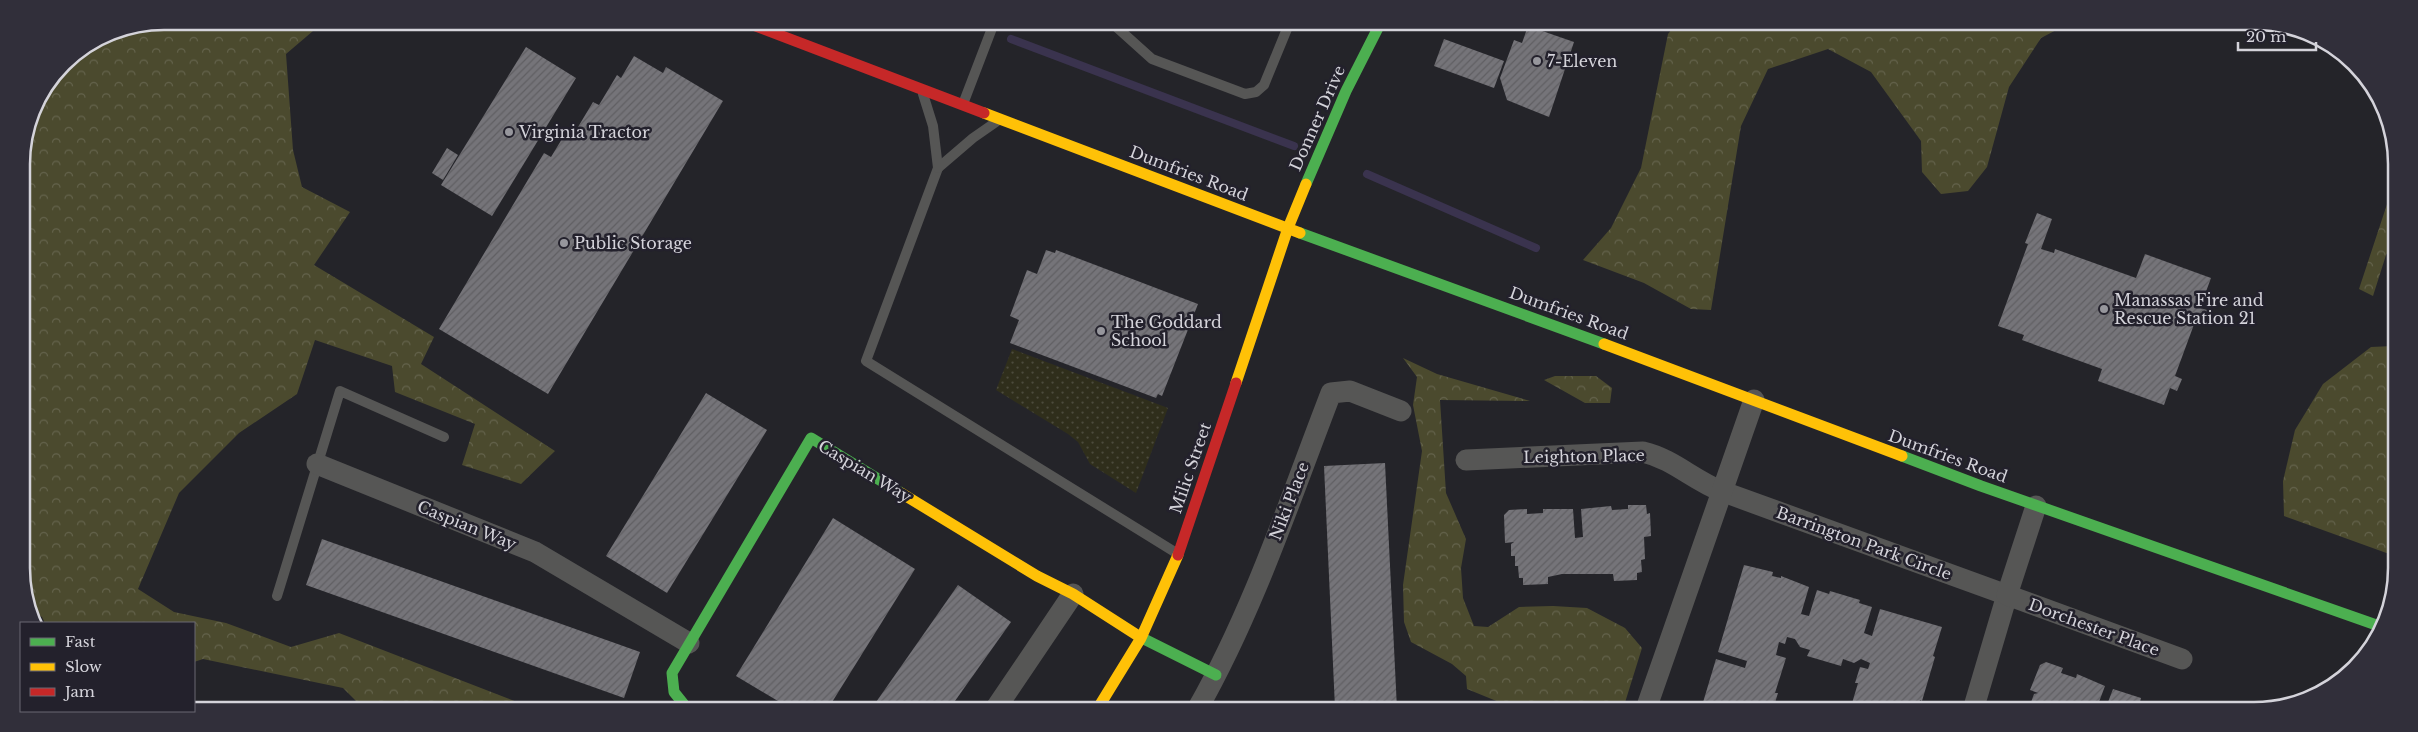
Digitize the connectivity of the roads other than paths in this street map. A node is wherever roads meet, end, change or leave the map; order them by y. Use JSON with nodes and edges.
{"nodes":[{"id":1,"x":767,"y":30,"type":"edge"},
{"id":2,"x":991,"y":30,"type":"edge"},
{"id":3,"x":1120,"y":30,"type":"edge"},
{"id":4,"x":1287,"y":30,"type":"edge"},
{"id":5,"x":1377,"y":30,"type":"edge"},
{"id":6,"x":920,"y":87,"type":"junction"},
{"id":7,"x":963,"y":104,"type":"junction"},
{"id":8,"x":1002,"y":118,"type":"junction"},
{"id":9,"x":938,"y":168,"type":"junction"},
{"id":10,"x":1288,"y":228,"type":"junction"},
{"id":11,"x":1754,"y":400,"type":"junction"},
{"id":12,"x":1401,"y":411,"type":"dead end"},
{"id":13,"x":444,"y":437,"type":"dead end"},
{"id":14,"x":1466,"y":460,"type":"dead end"},
{"id":15,"x":317,"y":464,"type":"junction"},
{"id":16,"x":1721,"y":492,"type":"junction"},
{"id":17,"x":2036,"y":506,"type":"junction"},
{"id":18,"x":1178,"y":554,"type":"junction"},
{"id":19,"x":1073,"y":594,"type":"junction"},
{"id":20,"x":2007,"y":595,"type":"junction"},
{"id":21,"x":277,"y":596,"type":"dead end"},
{"id":22,"x":2375,"y":625,"type":"edge"},
{"id":23,"x":1141,"y":638,"type":"junction"},
{"id":24,"x":689,"y":643,"type":"junction"},
{"id":25,"x":2182,"y":658,"type":"dead end"},
{"id":26,"x":1216,"y":675,"type":"junction"},
{"id":27,"x":682,"y":702,"type":"edge"},
{"id":28,"x":1000,"y":702,"type":"edge"},
{"id":29,"x":1102,"y":702,"type":"edge"},
{"id":30,"x":1201,"y":702,"type":"edge"},
{"id":31,"x":1648,"y":702,"type":"edge"},
{"id":32,"x":1975,"y":702,"type":"edge"}],
"edges":[{"from":1,"to":6,"type":"main road","name":"Dumfries Road"},
{"from":2,"to":7,"type":"lane"},
{"from":3,"to":4,"type":"lane"},
{"from":5,"to":10,"type":"main road","name":"Donner Drive"},
{"from":6,"to":7,"type":"main road","name":"Dumfries Road"},
{"from":6,"to":9,"type":"lane"},
{"from":7,"to":8,"type":"main road","name":"Dumfries Road"},
{"from":8,"to":9,"type":"lane"},
{"from":8,"to":10,"type":"main road","name":"Dumfries Road"},
{"from":9,"to":18,"type":"lane"},
{"from":10,"to":11,"type":"main road","name":"Dumfries Road"},
{"from":10,"to":18,"type":"main road","name":"Milic Street"},
{"from":11,"to":16,"type":"street"},
{"from":11,"to":17,"type":"main road","name":"Dumfries Road"},
{"from":12,"to":26,"type":"street","name":"Niki Place"},
{"from":13,"to":15,"type":"lane"},
{"from":14,"to":16,"type":"street","name":"Leighton Place"},
{"from":15,"to":21,"type":"lane"},
{"from":15,"to":24,"type":"street","name":"Caspian Way"},
{"from":16,"to":20,"type":"street","name":"Barrington Park Circle"},
{"from":16,"to":31,"type":"street"},
{"from":17,"to":20,"type":"street"},
{"from":17,"to":22,"type":"main road","name":"Dumfries Road"},
{"from":18,"to":23,"type":"main road","name":"Milic Street"},
{"from":19,"to":23,"type":"main road","name":"Caspian Way"},
{"from":19,"to":24,"type":"main road","name":"Caspian Way"},
{"from":19,"to":28,"type":"street"},
{"from":20,"to":25,"type":"street","name":"Dorchester Place"},
{"from":20,"to":32,"type":"street"},
{"from":23,"to":26,"type":"main road"},
{"from":23,"to":29,"type":"main road","name":"Milic Street"},
{"from":24,"to":27,"type":"main road","name":"Caspian Way"},
{"from":26,"to":30,"type":"street","name":"Niki Place"}]}
